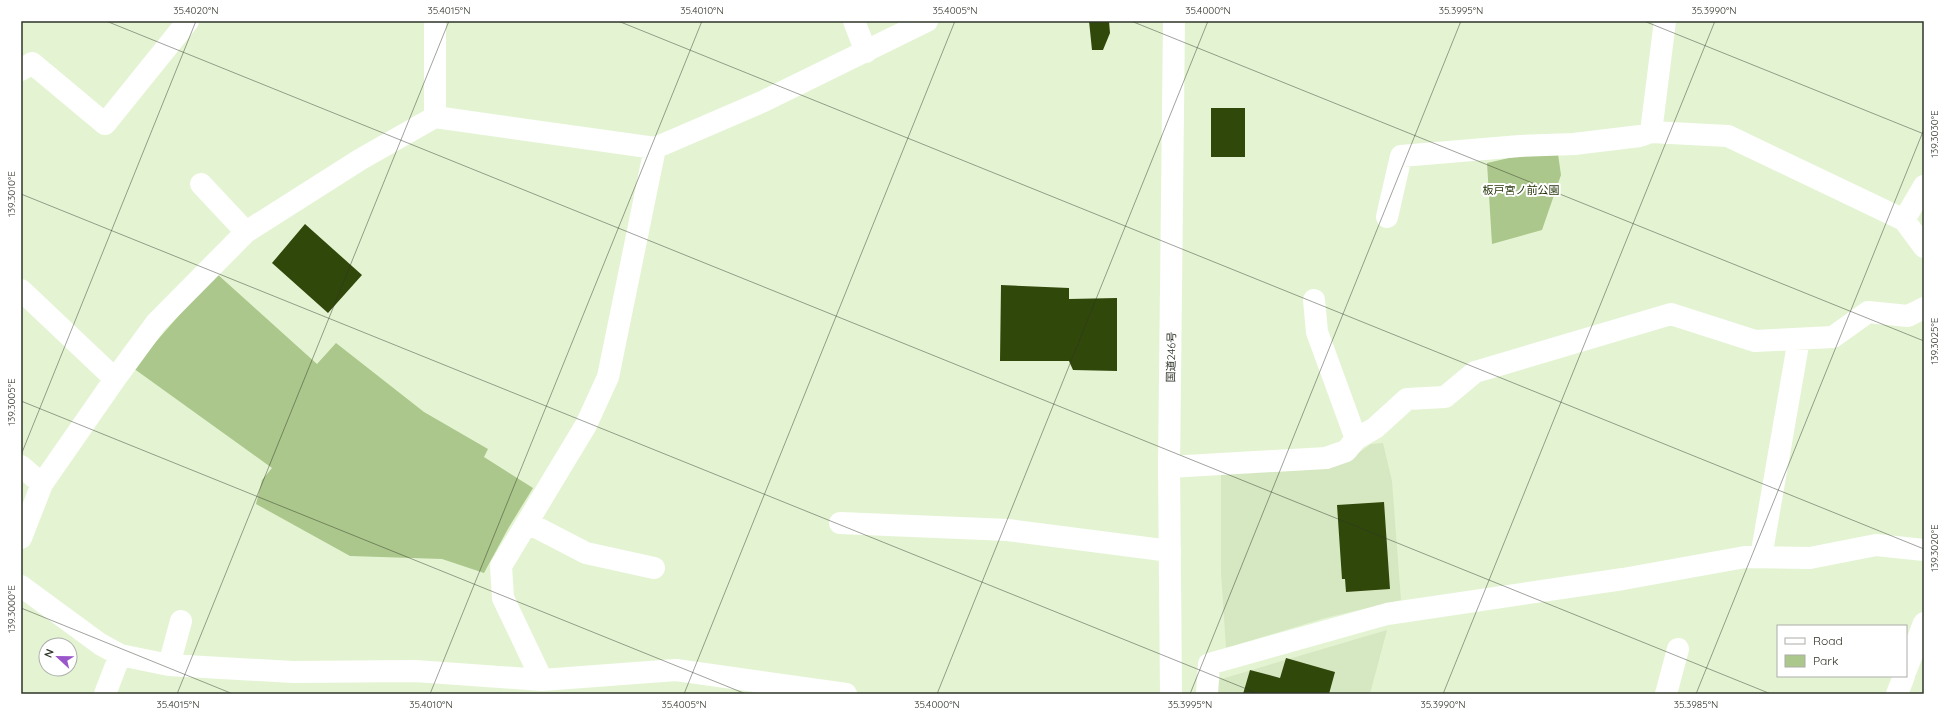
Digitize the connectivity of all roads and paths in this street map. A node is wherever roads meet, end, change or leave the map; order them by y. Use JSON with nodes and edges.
{"nodes":[{"id":1,"x":188,"y":21,"type":"edge"},
{"id":2,"x":434,"y":21,"type":"edge"},
{"id":3,"x":854,"y":21,"type":"edge"},
{"id":4,"x":927,"y":21,"type":"edge"},
{"id":5,"x":1174,"y":21,"type":"edge"},
{"id":6,"x":1665,"y":21,"type":"edge"},
{"id":7,"x":866,"y":52,"type":"junction"},
{"id":8,"x":21,"y":70,"type":"edge"},
{"id":9,"x":435,"y":117,"type":"junction"},
{"id":10,"x":1651,"y":132,"type":"junction"},
{"id":11,"x":655,"y":148,"type":"junction"},
{"id":12,"x":201,"y":184,"type":"dead end"},
{"id":13,"x":1924,"y":186,"type":"edge"},
{"id":14,"x":1386,"y":217,"type":"dead end"},
{"id":15,"x":1904,"y":220,"type":"junction"},
{"id":16,"x":246,"y":232,"type":"junction"},
{"id":17,"x":1924,"y":247,"type":"edge"},
{"id":18,"x":21,"y":290,"type":"edge"},
{"id":19,"x":1314,"y":300,"type":"dead end"},
{"id":20,"x":1924,"y":308,"type":"edge"},
{"id":21,"x":1799,"y":339,"type":"junction"},
{"id":22,"x":115,"y":378,"type":"junction"},
{"id":23,"x":1356,"y":439,"type":"junction"},
{"id":24,"x":21,"y":466,"type":"edge"},
{"id":25,"x":1170,"y":467,"type":"junction"},
{"id":26,"x":42,"y":484,"type":"junction"},
{"id":27,"x":528,"y":523,"type":"junction"},
{"id":28,"x":840,"y":523,"type":"dead end"},
{"id":29,"x":21,"y":538,"type":"edge"},
{"id":30,"x":1170,"y":550,"type":"junction"},
{"id":31,"x":1924,"y":550,"type":"edge"},
{"id":32,"x":1761,"y":557,"type":"junction"},
{"id":33,"x":654,"y":568,"type":"dead end"},
{"id":34,"x":21,"y":586,"type":"edge"},
{"id":35,"x":182,"y":621,"type":"dead end"},
{"id":36,"x":1924,"y":623,"type":"edge"},
{"id":37,"x":1678,"y":649,"type":"dead end"},
{"id":38,"x":120,"y":655,"type":"junction"},
{"id":39,"x":169,"y":665,"type":"junction"},
{"id":40,"x":1907,"y":667,"type":"edge"},
{"id":41,"x":1904,"y":677,"type":"edge"},
{"id":42,"x":542,"y":680,"type":"junction"},
{"id":43,"x":741,"y":687,"type":"edge"},
{"id":44,"x":105,"y":694,"type":"edge"},
{"id":45,"x":846,"y":694,"type":"edge"},
{"id":46,"x":1171,"y":694,"type":"edge"},
{"id":47,"x":1208,"y":694,"type":"edge"},
{"id":48,"x":1666,"y":694,"type":"edge"},
{"id":49,"x":1897,"y":694,"type":"edge"}],
"edges":[{"from":1,"to":8,"type":"main road"},
{"from":2,"to":9,"type":"main road"},
{"from":3,"to":7,"type":"main road"},
{"from":4,"to":7,"type":"main road"},
{"from":5,"to":25,"type":"main road","name":"国道246号"},
{"from":6,"to":10,"type":"main road"},
{"from":7,"to":11,"type":"main road"},
{"from":9,"to":11,"type":"main road"},
{"from":9,"to":16,"type":"main road"},
{"from":10,"to":14,"type":"main road"},
{"from":10,"to":15,"type":"main road"},
{"from":11,"to":27,"type":"main road"},
{"from":12,"to":16,"type":"main road"},
{"from":13,"to":15,"type":"main road"},
{"from":15,"to":17,"type":"main road"},
{"from":16,"to":22,"type":"main road"},
{"from":18,"to":22,"type":"main road"},
{"from":19,"to":23,"type":"main road"},
{"from":20,"to":21,"type":"main road"},
{"from":21,"to":23,"type":"main road"},
{"from":21,"to":32,"type":"main road"},
{"from":22,"to":26,"type":"main road"},
{"from":23,"to":25,"type":"main road"},
{"from":24,"to":26,"type":"main road"},
{"from":25,"to":30,"type":"main road","name":"国道246号"},
{"from":26,"to":29,"type":"main road"},
{"from":27,"to":33,"type":"main road"},
{"from":27,"to":42,"type":"main road"},
{"from":28,"to":30,"type":"main road"},
{"from":30,"to":46,"type":"main road","name":"国道246号"},
{"from":31,"to":32,"type":"main road"},
{"from":32,"to":47,"type":"main road"},
{"from":34,"to":38,"type":"main road"},
{"from":35,"to":39,"type":"main road"},
{"from":36,"to":40,"type":"main road"},
{"from":37,"to":48,"type":"main road"},
{"from":38,"to":39,"type":"main road"},
{"from":38,"to":44,"type":"main road"},
{"from":39,"to":42,"type":"main road"},
{"from":41,"to":49,"type":"main road"},
{"from":42,"to":43,"type":"main road"},
{"from":43,"to":45,"type":"main road"}]}
